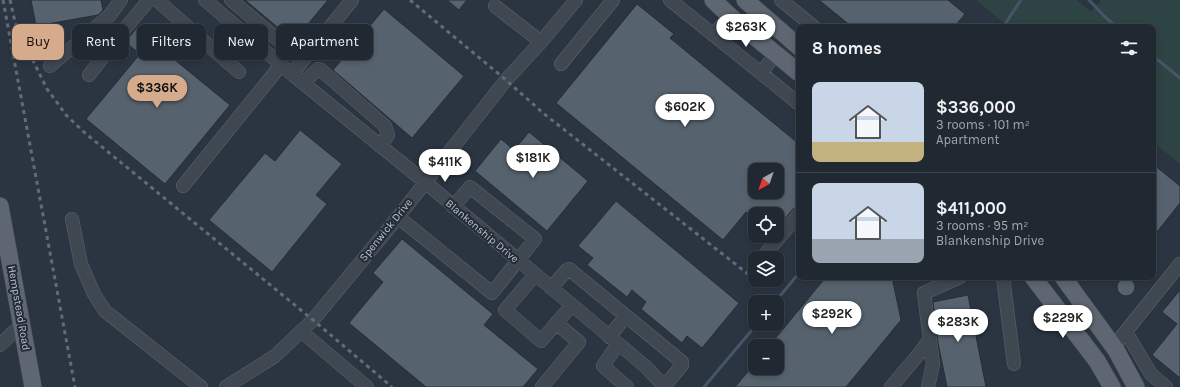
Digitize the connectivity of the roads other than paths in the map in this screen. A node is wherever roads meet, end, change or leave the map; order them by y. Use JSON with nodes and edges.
{"nodes":[{"id":1,"x":121,"y":0,"type":"edge"},
{"id":2,"x":155,"y":0,"type":"edge"},
{"id":3,"x":205,"y":0,"type":"edge"},
{"id":4,"x":231,"y":0,"type":"edge"},
{"id":5,"x":352,"y":0,"type":"edge"},
{"id":6,"x":576,"y":0,"type":"edge"},
{"id":7,"x":613,"y":0,"type":"edge"},
{"id":8,"x":670,"y":0,"type":"edge"},
{"id":9,"x":713,"y":0,"type":"edge"},
{"id":10,"x":745,"y":0,"type":"edge"},
{"id":11,"x":781,"y":0,"type":"edge"},
{"id":12,"x":495,"y":6,"type":"dead end"},
{"id":13,"x":730,"y":16,"type":"junction"},
{"id":14,"x":332,"y":24,"type":"edge"},
{"id":15,"x":810,"y":24,"type":"edge"},
{"id":16,"x":713,"y":35,"type":"junction"},
{"id":17,"x":276,"y":38,"type":"edge"},
{"id":18,"x":541,"y":42,"type":"junction"},
{"id":19,"x":794,"y":42,"type":"edge"},
{"id":20,"x":776,"y":54,"type":"junction"},
{"id":21,"x":302,"y":60,"type":"edge"},
{"id":22,"x":561,"y":64,"type":"dead end"},
{"id":23,"x":281,"y":65,"type":"junction"},
{"id":24,"x":50,"y":66,"type":"dead end"},
{"id":25,"x":796,"y":71,"type":"edge"},
{"id":26,"x":239,"y":72,"type":"dead end"},
{"id":27,"x":761,"y":73,"type":"junction"},
{"id":28,"x":292,"y":74,"type":"junction"},
{"id":29,"x":90,"y":75,"type":"dead end"},
{"id":30,"x":303,"y":83,"type":"junction"},
{"id":31,"x":796,"y":102,"type":"edge"},
{"id":32,"x":380,"y":146,"type":"junction"},
{"id":33,"x":425,"y":182,"type":"junction"},
{"id":34,"x":183,"y":186,"type":"dead end"},
{"id":35,"x":0,"y":206,"type":"edge"},
{"id":36,"x":453,"y":207,"type":"junction"},
{"id":37,"x":398,"y":217,"type":"junction"},
{"id":38,"x":796,"y":218,"type":"edge"},
{"id":39,"x":72,"y":219,"type":"dead end"},
{"id":40,"x":768,"y":251,"type":"edge"},
{"id":41,"x":5,"y":260,"type":"edge"},
{"id":42,"x":518,"y":261,"type":"junction"},
{"id":43,"x":1180,"y":264,"type":"edge"},
{"id":44,"x":535,"y":275,"type":"junction"},
{"id":45,"x":953,"y":280,"type":"edge"},
{"id":46,"x":1003,"y":280,"type":"edge"},
{"id":47,"x":1035,"y":280,"type":"edge"},
{"id":48,"x":1065,"y":280,"type":"edge"},
{"id":49,"x":551,"y":288,"type":"junction"},
{"id":50,"x":572,"y":305,"type":"junction"},
{"id":51,"x":626,"y":316,"type":"junction"},
{"id":52,"x":556,"y":323,"type":"junction"},
{"id":53,"x":22,"y":324,"type":"junction"},
{"id":54,"x":301,"y":331,"type":"junction"},
{"id":55,"x":1126,"y":332,"type":"junction"},
{"id":56,"x":930,"y":339,"type":"junction"},
{"id":57,"x":613,"y":341,"type":"junction"},
{"id":58,"x":0,"y":345,"type":"edge"},
{"id":59,"x":1114,"y":346,"type":"junction"},
{"id":60,"x":1014,"y":364,"type":"dead end"},
{"id":61,"x":33,"y":387,"type":"edge"},
{"id":62,"x":201,"y":387,"type":"edge"},
{"id":63,"x":226,"y":387,"type":"edge"},
{"id":64,"x":367,"y":387,"type":"edge"},
{"id":65,"x":542,"y":387,"type":"edge"},
{"id":66,"x":627,"y":387,"type":"edge"},
{"id":67,"x":664,"y":387,"type":"edge"},
{"id":68,"x":891,"y":387,"type":"edge"},
{"id":69,"x":928,"y":387,"type":"edge"},
{"id":70,"x":1112,"y":387,"type":"edge"},
{"id":71,"x":1136,"y":387,"type":"edge"},
{"id":72,"x":1166,"y":387,"type":"edge"}],
"edges":[{"from":1,"to":24,"type":"street"},
{"from":2,"to":26,"type":"street"},
{"from":2,"to":29,"type":"street"},
{"from":3,"to":23,"type":"street","name":"Blankenship Drive"},
{"from":4,"to":17,"type":"street"},
{"from":5,"to":14,"type":"street"},
{"from":6,"to":18,"type":"street","name":"Spenwick Drive"},
{"from":7,"to":22,"type":"street"},
{"from":8,"to":16,"type":"street"},
{"from":9,"to":13,"type":"main road"},
{"from":10,"to":19,"type":"main road"},
{"from":11,"to":15,"type":"street"},
{"from":12,"to":18,"type":"street"},
{"from":13,"to":16,"type":"street"},
{"from":13,"to":20,"type":"main road"},
{"from":16,"to":27,"type":"street"},
{"from":18,"to":33,"type":"street","name":"Spenwick Drive"},
{"from":19,"to":20,"type":"main road"},
{"from":20,"to":25,"type":"main road"},
{"from":20,"to":27,"type":"street"},
{"from":21,"to":28,"type":"street"},
{"from":23,"to":28,"type":"street","name":"Blankenship Drive"},
{"from":23,"to":34,"type":"street"},
{"from":27,"to":31,"type":"street"},
{"from":28,"to":30,"type":"street","name":"Blankenship Drive"},
{"from":30,"to":32,"type":"street","name":"Blankenship Drive"},
{"from":30,"to":32,"type":"street"},
{"from":32,"to":33,"type":"street","name":"Blankenship Drive"},
{"from":33,"to":36,"type":"street","name":"Blankenship Drive"},
{"from":33,"to":37,"type":"street","name":"Spenwick Drive"},
{"from":35,"to":41,"type":"main road","name":"Hempstead Road"},
{"from":36,"to":42,"type":"street","name":"Blankenship Drive"},
{"from":36,"to":42,"type":"street"},
{"from":37,"to":42,"type":"street"},
{"from":37,"to":54,"type":"street","name":"Spenwick Drive"},
{"from":38,"to":40,"type":"street"},
{"from":39,"to":62,"type":"street"},
{"from":41,"to":53,"type":"main road","name":"Hempstead Road"},
{"from":42,"to":44,"type":"street","name":"Blankenship Drive"},
{"from":43,"to":55,"type":"street"},
{"from":44,"to":49,"type":"street","name":"Blankenship Drive"},
{"from":44,"to":52,"type":"street"},
{"from":45,"to":56,"type":"street"},
{"from":46,"to":60,"type":"street"},
{"from":47,"to":70,"type":"main road"},
{"from":48,"to":59,"type":"main road"},
{"from":49,"to":50,"type":"street","name":"Blankenship Drive"},
{"from":49,"to":51,"type":"street"},
{"from":50,"to":52,"type":"street"},
{"from":50,"to":57,"type":"street","name":"Blankenship Drive"},
{"from":51,"to":57,"type":"street"},
{"from":51,"to":67,"type":"street"},
{"from":52,"to":65,"type":"street"},
{"from":53,"to":58,"type":"street"},
{"from":53,"to":61,"type":"main road","name":"Hempstead Road"},
{"from":54,"to":63,"type":"street","name":"Spenwick Drive"},
{"from":54,"to":64,"type":"street"},
{"from":55,"to":59,"type":"street"},
{"from":55,"to":72,"type":"street"},
{"from":56,"to":68,"type":"street"},
{"from":56,"to":69,"type":"street"},
{"from":57,"to":66,"type":"street"},
{"from":57,"to":67,"type":"street","name":"Blankenship Drive"},
{"from":59,"to":71,"type":"main road"}]}
